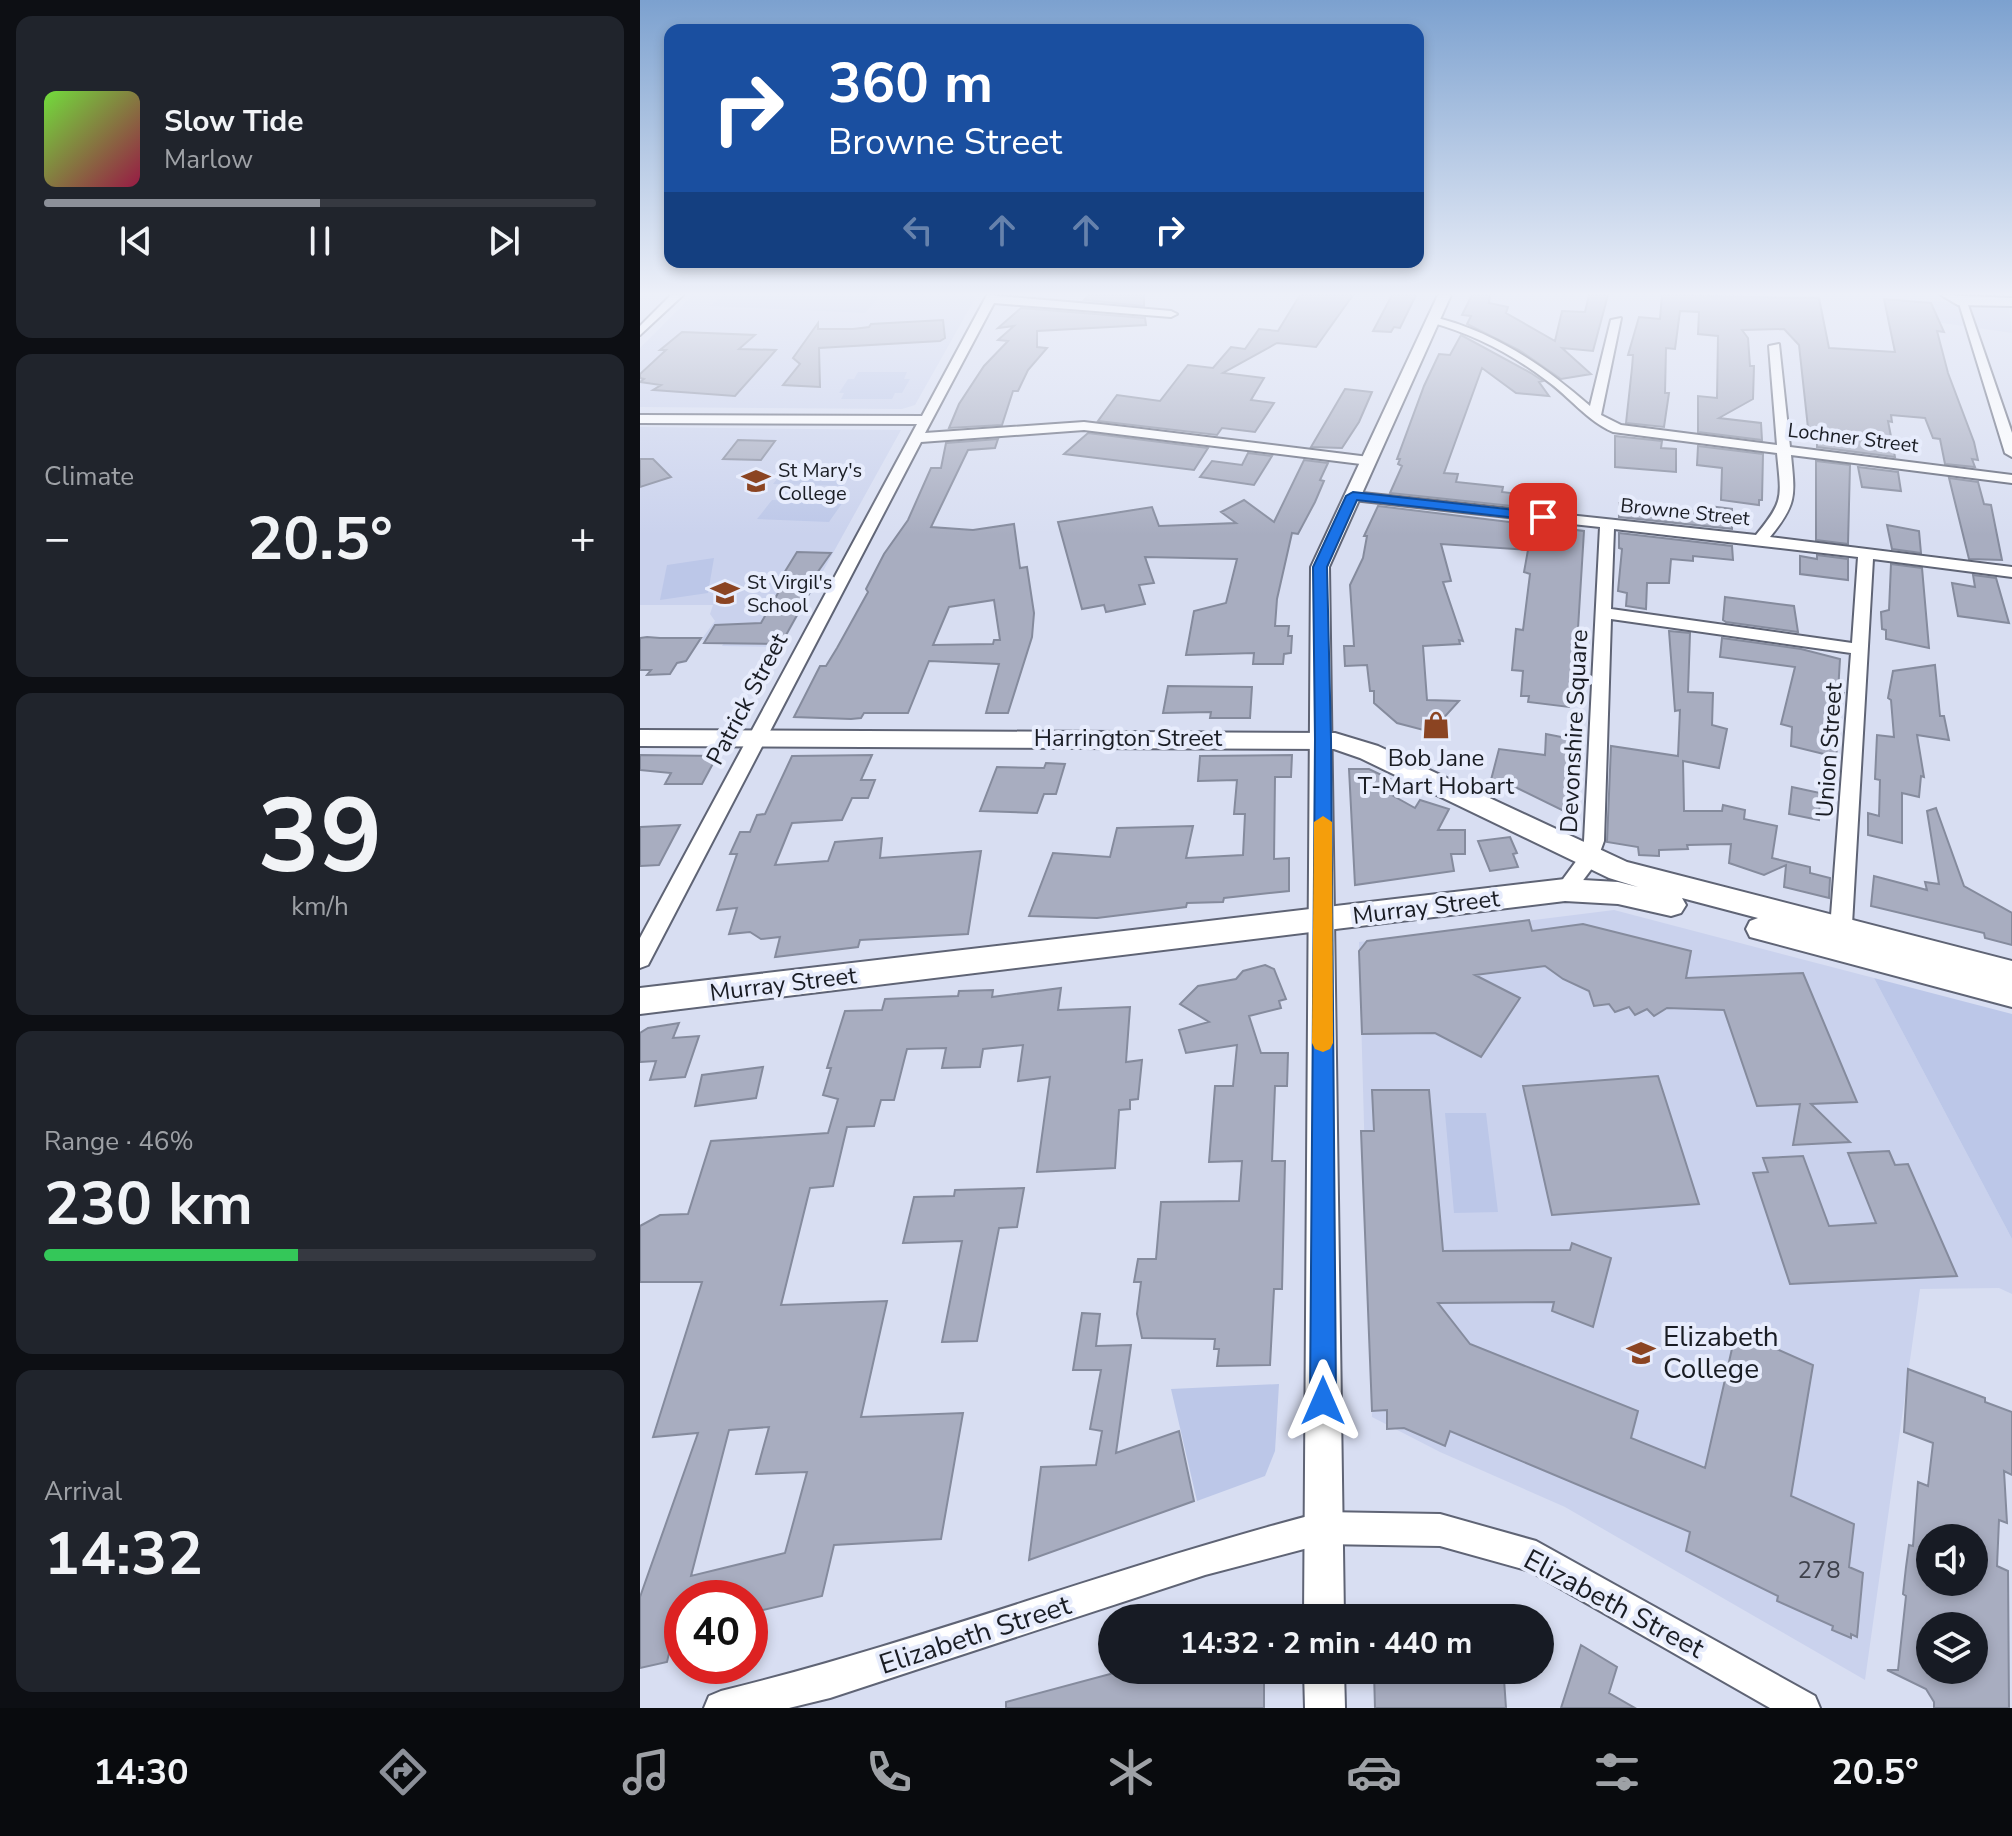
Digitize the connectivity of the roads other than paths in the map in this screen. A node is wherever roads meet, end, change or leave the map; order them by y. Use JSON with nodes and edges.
{"nodes":[{"id":1,"x":950,"y":375,"type":"edge"},
{"id":2,"x":1409,"y":375,"type":"edge"},
{"id":3,"x":1544,"y":375,"type":"edge"},
{"id":4,"x":1604,"y":375,"type":"edge"},
{"id":5,"x":1777,"y":375,"type":"edge"},
{"id":6,"x":1991,"y":375,"type":"edge"},
{"id":7,"x":1594,"y":417,"type":"junction"},
{"id":8,"x":640,"y":419,"type":"edge"},
{"id":9,"x":926,"y":420,"type":"junction"},
{"id":10,"x":917,"y":438,"type":"junction"},
{"id":11,"x":1786,"y":449,"type":"junction"},
{"id":12,"x":2012,"y":453,"type":"edge"},
{"id":13,"x":1369,"y":461,"type":"junction"},
{"id":14,"x":2012,"y":479,"type":"edge"},
{"id":15,"x":1353,"y":496,"type":"junction"},
{"id":16,"x":1607,"y":524,"type":"junction"},
{"id":17,"x":1760,"y":540,"type":"junction"},
{"id":18,"x":1866,"y":554,"type":"junction"},
{"id":19,"x":2012,"y":572,"type":"edge"},
{"id":20,"x":1604,"y":613,"type":"junction"},
{"id":21,"x":1859,"y":649,"type":"junction"},
{"id":22,"x":640,"y":738,"type":"edge"},
{"id":23,"x":755,"y":738,"type":"junction"},
{"id":24,"x":1323,"y":739,"type":"junction"},
{"id":25,"x":1589,"y":858,"type":"junction"},
{"id":26,"x":1565,"y":890,"type":"junction"},
{"id":27,"x":1323,"y":919,"type":"junction"},
{"id":28,"x":1840,"y":940,"type":"junction"},
{"id":29,"x":640,"y":959,"type":"edge"},
{"id":30,"x":2012,"y":973,"type":"edge"},
{"id":31,"x":2012,"y":994,"type":"edge"},
{"id":32,"x":640,"y":1001,"type":"edge"},
{"id":33,"x":1323,"y":1528,"type":"junction"},
{"id":34,"x":1324,"y":1604,"type":"edge"},
{"id":35,"x":1324,"y":1684,"type":"edge"},
{"id":36,"x":721,"y":1708,"type":"edge"},
{"id":37,"x":1325,"y":1708,"type":"edge"},
{"id":38,"x":1803,"y":1708,"type":"edge"}],
"edges":[{"from":1,"to":9,"type":"street","name":"Patrick Street"},
{"from":2,"to":13,"type":"street"},
{"from":3,"to":7,"type":"street","name":"Lochner Street"},
{"from":4,"to":7,"type":"street"},
{"from":5,"to":11,"type":"street"},
{"from":6,"to":12,"type":"street"},
{"from":7,"to":11,"type":"street","name":"Lochner Street"},
{"from":8,"to":9,"type":"street"},
{"from":9,"to":10,"type":"street","name":"Patrick Street"},
{"from":10,"to":13,"type":"street"},
{"from":10,"to":23,"type":"street","name":"Patrick Street"},
{"from":11,"to":14,"type":"street","name":"Lochner Street"},
{"from":11,"to":17,"type":"street"},
{"from":13,"to":15,"type":"street"},
{"from":15,"to":16,"type":"street","name":"Browne Street"},
{"from":15,"to":24,"type":"street"},
{"from":16,"to":17,"type":"street","name":"Browne Street"},
{"from":16,"to":20,"type":"street","name":"Devonshire Square"},
{"from":17,"to":18,"type":"street","name":"Browne Street"},
{"from":18,"to":19,"type":"street","name":"Browne Street"},
{"from":18,"to":21,"type":"street","name":"Union Street"},
{"from":20,"to":21,"type":"street","name":"Devonshire Square"},
{"from":20,"to":25,"type":"street","name":"Devonshire Square"},
{"from":21,"to":28,"type":"street","name":"Union Street"},
{"from":22,"to":23,"type":"main road","name":"Harrington Street"},
{"from":23,"to":24,"type":"main road","name":"Harrington Street"},
{"from":23,"to":29,"type":"street","name":"Patrick Street"},
{"from":24,"to":25,"type":"main road","name":"Harrington Street"},
{"from":24,"to":27,"type":"street"},
{"from":25,"to":26,"type":"street","name":"Devonshire Square"},
{"from":25,"to":28,"type":"main road","name":"Murray Street"},
{"from":26,"to":27,"type":"main road","name":"Murray Street"},
{"from":26,"to":28,"type":"main road","name":"Murray Street"},
{"from":27,"to":32,"type":"main road","name":"Murray Street"},
{"from":27,"to":33,"type":"street"},
{"from":28,"to":30,"type":"main road","name":"Murray Street"},
{"from":28,"to":31,"type":"main road","name":"Murray Street"},
{"from":33,"to":34,"type":"street"},
{"from":33,"to":36,"type":"street","name":"Elizabeth Street"},
{"from":33,"to":38,"type":"street","name":"Elizabeth Street"},
{"from":35,"to":37,"type":"street"}]}
